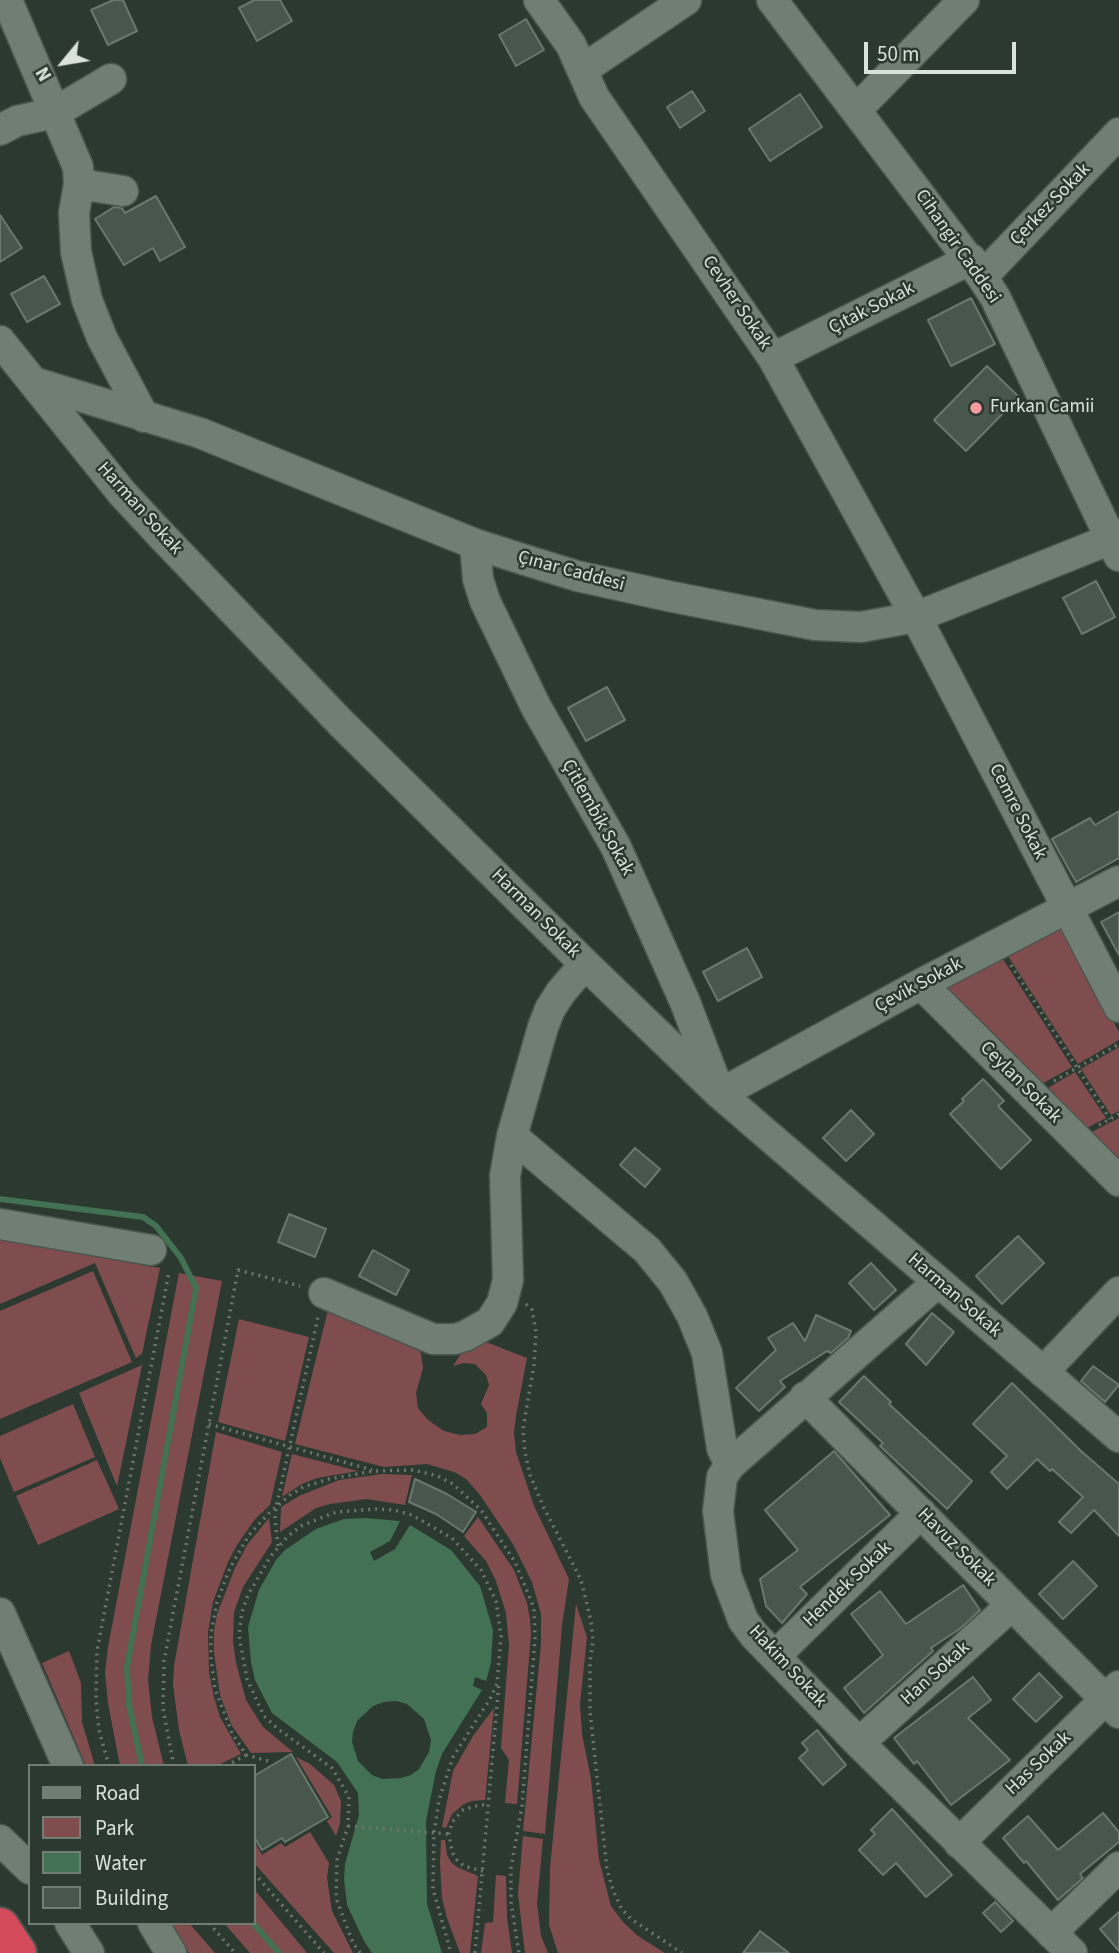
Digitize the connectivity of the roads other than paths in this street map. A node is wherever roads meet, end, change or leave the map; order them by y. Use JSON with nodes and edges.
{"nodes":[{"id":1,"x":8,"y":0,"type":"edge"},
{"id":2,"x":539,"y":0,"type":"edge"},
{"id":3,"x":687,"y":0,"type":"edge"},
{"id":4,"x":772,"y":0,"type":"edge"},
{"id":5,"x":964,"y":0,"type":"edge"},
{"id":6,"x":582,"y":70,"type":"junction"},
{"id":7,"x":111,"y":79,"type":"dead end"},
{"id":8,"x":857,"y":108,"type":"junction"},
{"id":9,"x":54,"y":113,"type":"junction"},
{"id":10,"x":0,"y":130,"type":"edge"},
{"id":11,"x":1119,"y":133,"type":"edge"},
{"id":12,"x":79,"y":184,"type":"junction"},
{"id":13,"x":123,"y":191,"type":"dead end"},
{"id":14,"x":977,"y":268,"type":"junction"},
{"id":15,"x":0,"y":341,"type":"edge"},
{"id":16,"x":773,"y":358,"type":"junction"},
{"id":17,"x":33,"y":382,"type":"junction"},
{"id":18,"x":144,"y":417,"type":"junction"},
{"id":19,"x":1116,"y":543,"type":"edge"},
{"id":20,"x":475,"y":544,"type":"junction"},
{"id":21,"x":916,"y":617,"type":"junction"},
{"id":22,"x":1119,"y":881,"type":"edge"},
{"id":23,"x":1068,"y":909,"type":"junction"},
{"id":24,"x":585,"y":964,"type":"junction"},
{"id":25,"x":921,"y":984,"type":"junction"},
{"id":26,"x":1119,"y":1007,"type":"edge"},
{"id":27,"x":720,"y":1094,"type":"junction"},
{"id":28,"x":512,"y":1136,"type":"junction"},
{"id":29,"x":1119,"y":1181,"type":"edge"},
{"id":30,"x":0,"y":1224,"type":"edge"},
{"id":31,"x":160,"y":1261,"type":"road end"},
{"id":32,"x":938,"y":1282,"type":"junction"},
{"id":33,"x":1119,"y":1292,"type":"edge"},
{"id":34,"x":324,"y":1293,"type":"road end"},
{"id":35,"x":1043,"y":1372,"type":"junction"},
{"id":36,"x":806,"y":1397,"type":"junction"},
{"id":37,"x":1119,"y":1437,"type":"edge"},
{"id":38,"x":730,"y":1465,"type":"junction"},
{"id":39,"x":921,"y":1513,"type":"junction"},
{"id":40,"x":1012,"y":1605,"type":"junction"},
{"id":41,"x":0,"y":1612,"type":"edge"},
{"id":42,"x":775,"y":1656,"type":"junction"},
{"id":43,"x":1115,"y":1699,"type":"edge"},
{"id":44,"x":859,"y":1744,"type":"junction"},
{"id":45,"x":67,"y":1764,"type":"edge"},
{"id":46,"x":0,"y":1840,"type":"edge"},
{"id":47,"x":959,"y":1843,"type":"junction"},
{"id":48,"x":28,"y":1867,"type":"edge"},
{"id":49,"x":1119,"y":1867,"type":"edge"},
{"id":50,"x":71,"y":1925,"type":"edge"},
{"id":51,"x":154,"y":1925,"type":"edge"},
{"id":52,"x":0,"y":1927,"type":"edge"},
{"id":53,"x":1061,"y":1943,"type":"edge"},
{"id":54,"x":17,"y":1953,"type":"edge"},
{"id":55,"x":89,"y":1953,"type":"edge"},
{"id":56,"x":172,"y":1953,"type":"edge"}],
"edges":[{"from":1,"to":9,"type":"street"},
{"from":2,"to":6,"type":"street","name":"Cevher Sokak"},
{"from":3,"to":6,"type":"street"},
{"from":4,"to":8,"type":"street","name":"Cihangir Caddesi"},
{"from":5,"to":8,"type":"street"},
{"from":6,"to":16,"type":"street","name":"Cevher Sokak"},
{"from":7,"to":9,"type":"street"},
{"from":8,"to":14,"type":"street","name":"Cihangir Caddesi"},
{"from":9,"to":10,"type":"street"},
{"from":9,"to":12,"type":"street"},
{"from":11,"to":14,"type":"street","name":"Çerkez Sokak"},
{"from":12,"to":13,"type":"street"},
{"from":12,"to":18,"type":"street"},
{"from":14,"to":16,"type":"street","name":"Çıtak Sokak"},
{"from":14,"to":19,"type":"street","name":"Cihangir Caddesi"},
{"from":15,"to":17,"type":"street","name":"Harman Sokak"},
{"from":16,"to":21,"type":"street","name":"Cevher Sokak"},
{"from":17,"to":18,"type":"street","name":"Çınar Caddesi"},
{"from":17,"to":24,"type":"street","name":"Harman Sokak"},
{"from":18,"to":20,"type":"street","name":"Çınar Caddesi"},
{"from":19,"to":21,"type":"street","name":"Çınar Caddesi"},
{"from":20,"to":21,"type":"street","name":"Çınar Caddesi"},
{"from":20,"to":27,"type":"street","name":"Çitlembik Sokak"},
{"from":21,"to":23,"type":"street","name":"Cemre Sokak"},
{"from":22,"to":23,"type":"street","name":"Çevik Sokak"},
{"from":23,"to":25,"type":"street","name":"Çevik Sokak"},
{"from":23,"to":26,"type":"street","name":"Cemre Sokak"},
{"from":24,"to":27,"type":"street","name":"Harman Sokak"},
{"from":24,"to":28,"type":"street"},
{"from":25,"to":27,"type":"street","name":"Çevik Sokak"},
{"from":25,"to":29,"type":"street","name":"Ceylan Sokak"},
{"from":27,"to":32,"type":"street","name":"Harman Sokak"},
{"from":28,"to":34,"type":"street"},
{"from":28,"to":38,"type":"street"},
{"from":30,"to":31,"type":"street"},
{"from":32,"to":35,"type":"street","name":"Harman Sokak"},
{"from":32,"to":36,"type":"street"},
{"from":33,"to":35,"type":"street"},
{"from":35,"to":37,"type":"street","name":"Harman Sokak"},
{"from":36,"to":38,"type":"street"},
{"from":36,"to":39,"type":"street","name":"Havuz Sokak"},
{"from":38,"to":42,"type":"street","name":"Hakim Sokak"},
{"from":39,"to":40,"type":"street","name":"Havuz Sokak"},
{"from":39,"to":42,"type":"street","name":"Hendek Sokak"},
{"from":40,"to":43,"type":"street","name":"Havuz Sokak"},
{"from":40,"to":44,"type":"street","name":"Han Sokak"},
{"from":41,"to":45,"type":"street"},
{"from":42,"to":44,"type":"street","name":"Hakim Sokak"},
{"from":43,"to":47,"type":"street","name":"Has Sokak"},
{"from":44,"to":47,"type":"street","name":"Hakim Sokak"},
{"from":46,"to":48,"type":"street"},
{"from":47,"to":53,"type":"street","name":"Hakim Sokak"},
{"from":49,"to":53,"type":"street"},
{"from":50,"to":55,"type":"street"},
{"from":51,"to":56,"type":"street"},
{"from":52,"to":54,"type":"highway"}]}
